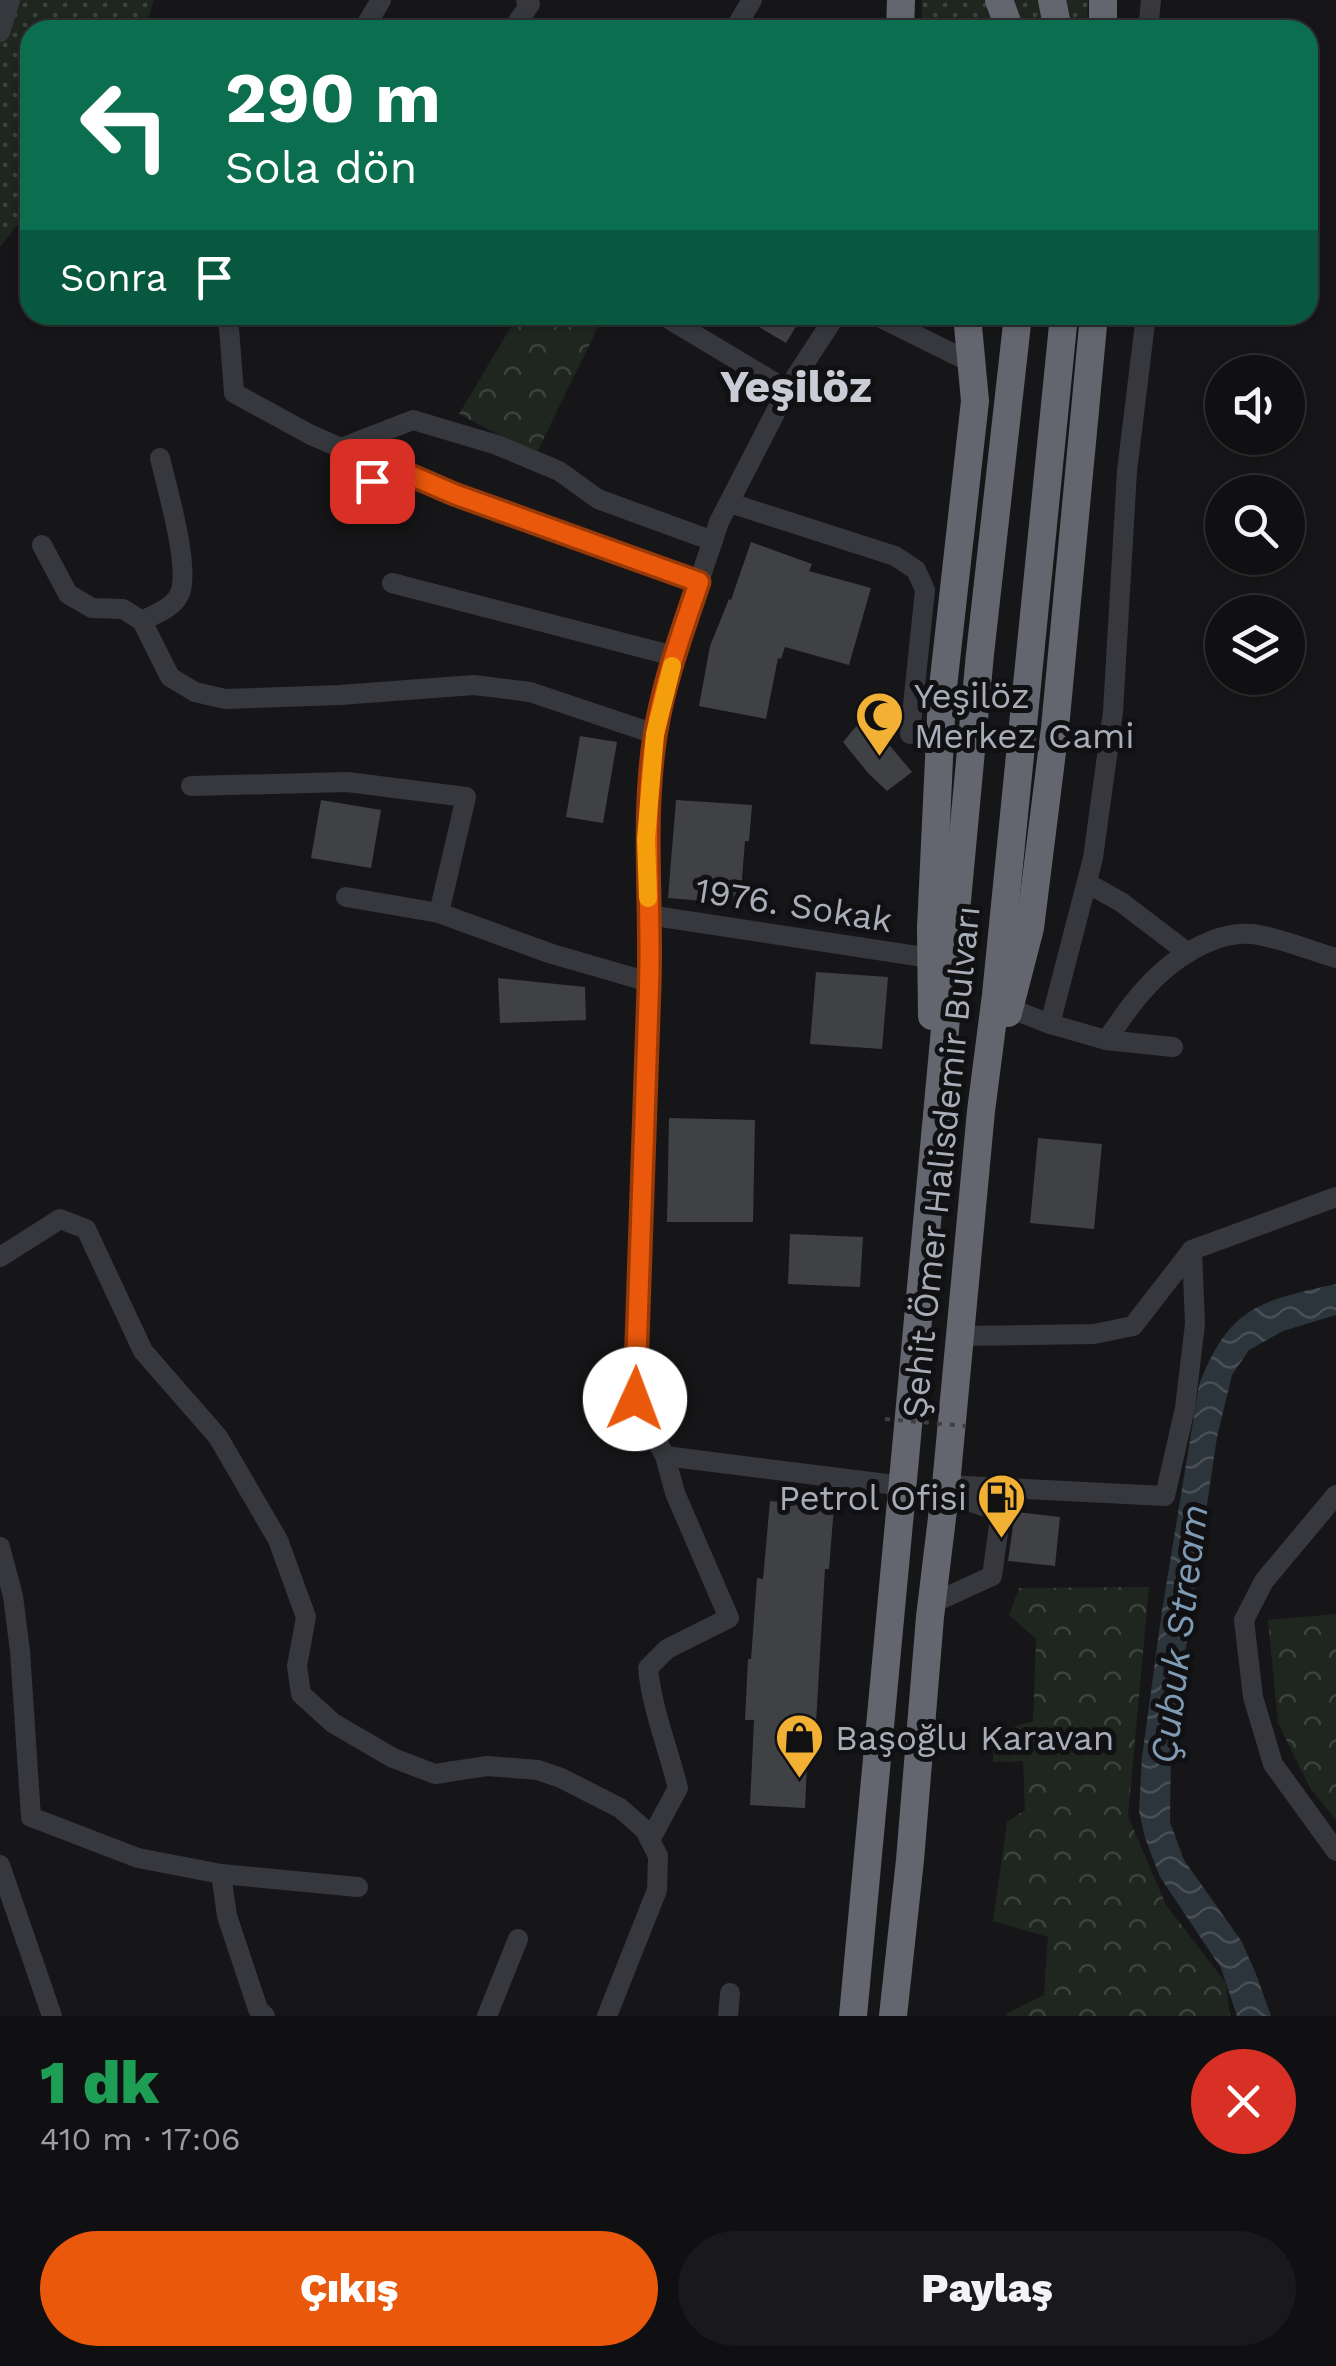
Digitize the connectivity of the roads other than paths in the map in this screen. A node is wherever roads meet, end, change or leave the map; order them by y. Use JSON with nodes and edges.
{"nodes":[{"id":1,"x":10,"y":0,"type":"edge"},
{"id":2,"x":526,"y":0,"type":"edge"},
{"id":3,"x":519,"y":20,"type":"edge"},
{"id":4,"x":0,"y":32,"type":"edge"},
{"id":5,"x":229,"y":325,"type":"edge"},
{"id":6,"x":679,"y":325,"type":"edge"},
{"id":7,"x":829,"y":325,"type":"edge"},
{"id":8,"x":895,"y":325,"type":"edge"},
{"id":9,"x":969,"y":325,"type":"edge"},
{"id":10,"x":1017,"y":325,"type":"edge"},
{"id":11,"x":1063,"y":325,"type":"edge"},
{"id":12,"x":1093,"y":325,"type":"edge"},
{"id":13,"x":1145,"y":325,"type":"edge"},
{"id":14,"x":972,"y":364,"type":"junction"},
{"id":15,"x":786,"y":390,"type":"junction"},
{"id":16,"x":361,"y":440,"type":"junction"},
{"id":17,"x":160,"y":458,"type":"dead end"},
{"id":18,"x":730,"y":502,"type":"junction"},
{"id":19,"x":713,"y":540,"type":"junction"},
{"id":20,"x":42,"y":545,"type":"dead end"},
{"id":21,"x":699,"y":582,"type":"junction"},
{"id":22,"x":392,"y":584,"type":"dead end"},
{"id":23,"x":142,"y":621,"type":"junction"},
{"id":24,"x":674,"y":656,"type":"junction"},
{"id":25,"x":655,"y":734,"type":"junction"},
{"id":26,"x":910,"y":734,"type":"dead end"},
{"id":27,"x":191,"y":786,"type":"dead end"},
{"id":28,"x":1086,"y":883,"type":"junction"},
{"id":29,"x":346,"y":897,"type":"dead end"},
{"id":30,"x":439,"y":913,"type":"junction"},
{"id":31,"x":648,"y":915,"type":"junction"},
{"id":32,"x":1188,"y":954,"type":"junction"},
{"id":33,"x":930,"y":958,"type":"junction"},
{"id":34,"x":1336,"y":958,"type":"edge"},
{"id":35,"x":650,"y":982,"type":"junction"},
{"id":36,"x":1009,"y":1008,"type":"junction"},
{"id":37,"x":1050,"y":1024,"type":"junction"},
{"id":38,"x":1106,"y":1040,"type":"junction"},
{"id":39,"x":1174,"y":1046,"type":"dead end"},
{"id":40,"x":982,"y":1111,"type":"junction"},
{"id":41,"x":935,"y":1137,"type":"junction"},
{"id":42,"x":1336,"y":1197,"type":"edge"},
{"id":43,"x":1192,"y":1250,"type":"junction"},
{"id":44,"x":0,"y":1257,"type":"edge"},
{"id":45,"x":960,"y":1336,"type":"junction"},
{"id":46,"x":664,"y":1456,"type":"junction"},
{"id":47,"x":903,"y":1486,"type":"junction"},
{"id":48,"x":945,"y":1490,"type":"junction"},
{"id":49,"x":1336,"y":1495,"type":"edge"},
{"id":50,"x":0,"y":1547,"type":"edge"},
{"id":51,"x":932,"y":1604,"type":"junction"},
{"id":52,"x":650,"y":1840,"type":"junction"},
{"id":53,"x":1336,"y":1852,"type":"edge"},
{"id":54,"x":221,"y":1874,"type":"junction"},
{"id":55,"x":2,"y":1878,"type":"edge"},
{"id":56,"x":358,"y":1887,"type":"dead end"},
{"id":57,"x":518,"y":1939,"type":"dead end"},
{"id":58,"x":730,"y":1992,"type":"dead end"},
{"id":59,"x":52,"y":2016,"type":"edge"},
{"id":60,"x":264,"y":2016,"type":"edge"},
{"id":61,"x":487,"y":2016,"type":"edge"},
{"id":62,"x":607,"y":2016,"type":"edge"},
{"id":63,"x":728,"y":2016,"type":"edge"},
{"id":64,"x":853,"y":2016,"type":"edge"},
{"id":65,"x":893,"y":2016,"type":"edge"}],
"edges":[{"from":1,"to":4,"type":"street"},
{"from":2,"to":3,"type":"street"},
{"from":5,"to":16,"type":"street"},
{"from":6,"to":15,"type":"street"},
{"from":7,"to":15,"type":"street"},
{"from":8,"to":14,"type":"street"},
{"from":9,"to":14,"type":"highway","name":"Şehit Ömer Halisdemir Bulvarı"},
{"from":10,"to":41,"type":"highway","name":"Şehit Ömer Halisdemir Bulvarı"},
{"from":11,"to":40,"type":"highway","name":"Şehit Ömer Halisdemir Bulvarı"},
{"from":12,"to":36,"type":"highway"},
{"from":13,"to":28,"type":"street"},
{"from":14,"to":33,"type":"highway","name":"Şehit Ömer Halisdemir Bulvarı"},
{"from":15,"to":18,"type":"street"},
{"from":16,"to":19,"type":"street"},
{"from":16,"to":21,"type":"street"},
{"from":17,"to":23,"type":"street"},
{"from":18,"to":19,"type":"street"},
{"from":18,"to":26,"type":"street"},
{"from":19,"to":21,"type":"street"},
{"from":20,"to":23,"type":"street"},
{"from":21,"to":24,"type":"street"},
{"from":22,"to":24,"type":"street"},
{"from":23,"to":25,"type":"street"},
{"from":24,"to":25,"type":"street"},
{"from":25,"to":31,"type":"street"},
{"from":27,"to":30,"type":"street"},
{"from":28,"to":32,"type":"street"},
{"from":28,"to":37,"type":"street"},
{"from":29,"to":30,"type":"street"},
{"from":30,"to":35,"type":"street"},
{"from":31,"to":33,"type":"street","name":"1976. Sokak"},
{"from":31,"to":35,"type":"street"},
{"from":32,"to":34,"type":"street"},
{"from":32,"to":38,"type":"street"},
{"from":33,"to":41,"type":"highway","name":"Şehit Ömer Halisdemir Bulvarı"},
{"from":35,"to":46,"type":"street"},
{"from":36,"to":37,"type":"street"},
{"from":36,"to":40,"type":"highway"},
{"from":37,"to":38,"type":"street"},
{"from":38,"to":39,"type":"street"},
{"from":40,"to":45,"type":"highway","name":"Şehit Ömer Halisdemir Bulvarı"},
{"from":41,"to":47,"type":"highway","name":"Şehit Ömer Halisdemir Bulvarı"},
{"from":42,"to":43,"type":"street"},
{"from":43,"to":45,"type":"street"},
{"from":43,"to":48,"type":"street"},
{"from":44,"to":52,"type":"street"},
{"from":45,"to":48,"type":"highway","name":"Şehit Ömer Halisdemir Bulvarı"},
{"from":46,"to":47,"type":"street"},
{"from":46,"to":52,"type":"street"},
{"from":47,"to":64,"type":"highway","name":"Şehit Ömer Halisdemir Bulvarı"},
{"from":48,"to":51,"type":"highway","name":"Şehit Ömer Halisdemir Bulvarı"},
{"from":48,"to":51,"type":"street"},
{"from":49,"to":53,"type":"street"},
{"from":50,"to":54,"type":"street"},
{"from":51,"to":65,"type":"highway","name":"Şehit Ömer Halisdemir Bulvarı"},
{"from":52,"to":62,"type":"street"},
{"from":54,"to":56,"type":"street"},
{"from":54,"to":60,"type":"street"},
{"from":55,"to":59,"type":"street"},
{"from":57,"to":61,"type":"street"},
{"from":58,"to":63,"type":"street"}]}
